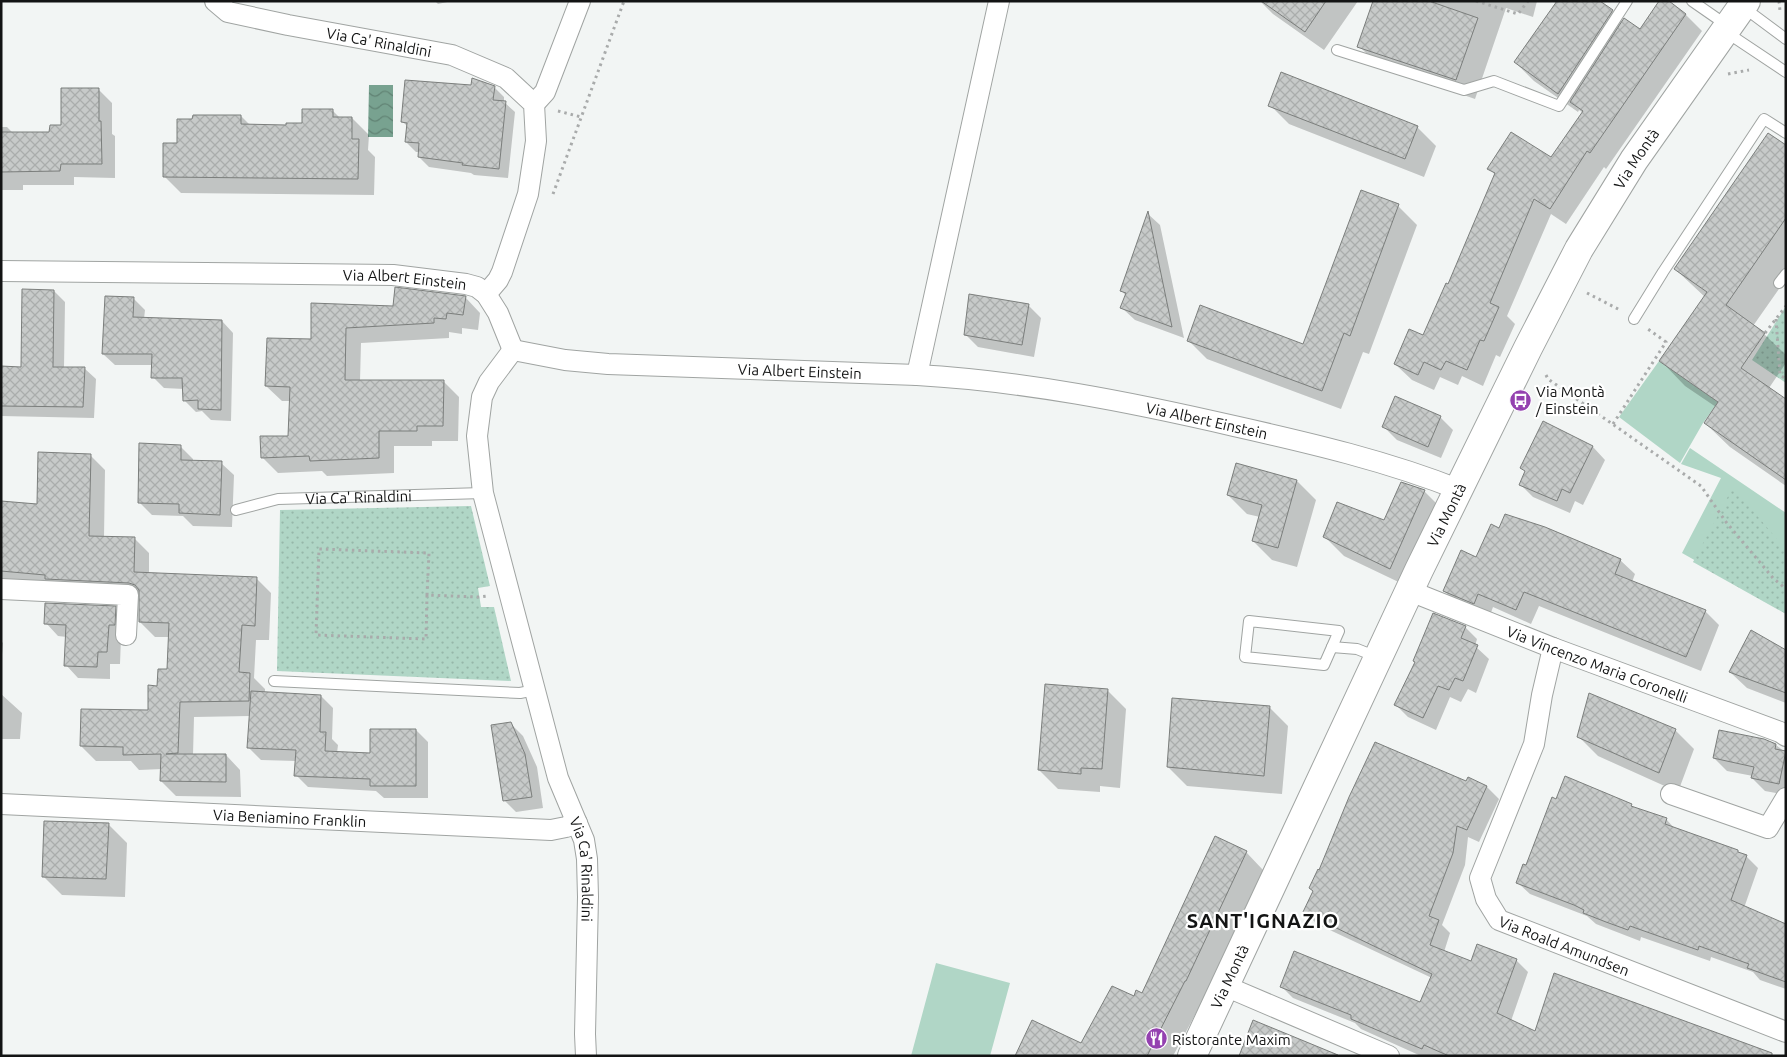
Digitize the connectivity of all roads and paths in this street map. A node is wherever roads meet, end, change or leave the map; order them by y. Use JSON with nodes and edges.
{"nodes":[{"id":1,"x":215,"y":1,"type":"edge"},
{"id":2,"x":580,"y":1,"type":"edge"},
{"id":3,"x":624,"y":1,"type":"edge"},
{"id":4,"x":999,"y":1,"type":"edge"},
{"id":5,"x":1476,"y":1,"type":"edge"},
{"id":6,"x":1528,"y":1,"type":"edge"},
{"id":7,"x":1627,"y":1,"type":"edge"},
{"id":8,"x":1692,"y":1,"type":"edge"},
{"id":9,"x":1736,"y":16,"type":"edge"},
{"id":10,"x":1786,"y":39,"type":"edge"},
{"id":11,"x":1337,"y":50,"type":"dead end"},
{"id":12,"x":1752,"y":70,"type":"dead end"},
{"id":13,"x":1786,"y":72,"type":"edge"},
{"id":14,"x":1722,"y":79,"type":"dead end"},
{"id":15,"x":534,"y":104,"type":"junction"},
{"id":16,"x":1786,"y":133,"type":"edge"},
{"id":17,"x":551,"y":201,"type":"dead end"},
{"id":18,"x":1,"y":270,"type":"edge"},
{"id":19,"x":1786,"y":274,"type":"edge"},
{"id":20,"x":1780,"y":283,"type":"dead end"},
{"id":21,"x":486,"y":294,"type":"junction"},
{"id":22,"x":1582,"y":301,"type":"dead end"},
{"id":23,"x":1786,"y":306,"type":"edge"},
{"id":24,"x":1634,"y":319,"type":"junction"},
{"id":25,"x":1776,"y":319,"type":"junction"},
{"id":26,"x":1765,"y":333,"type":"dead end"},
{"id":27,"x":513,"y":350,"type":"junction"},
{"id":28,"x":1545,"y":373,"type":"dead end"},
{"id":29,"x":917,"y":375,"type":"junction"},
{"id":30,"x":1786,"y":379,"type":"edge"},
{"id":31,"x":1613,"y":424,"type":"junction"},
{"id":32,"x":1460,"y":490,"type":"junction"},
{"id":33,"x":483,"y":493,"type":"junction"},
{"id":34,"x":236,"y":510,"type":"dead end"},
{"id":35,"x":1,"y":589,"type":"edge"},
{"id":36,"x":1786,"y":590,"type":"edge"},
{"id":37,"x":1410,"y":591,"type":"junction"},
{"id":38,"x":427,"y":595,"type":"junction"},
{"id":39,"x":479,"y":597,"type":"dead end"},
{"id":40,"x":126,"y":635,"type":"dead end"},
{"id":41,"x":1332,"y":647,"type":"junction"},
{"id":42,"x":1553,"y":648,"type":"junction"},
{"id":43,"x":1378,"y":658,"type":"junction"},
{"id":44,"x":274,"y":681,"type":"dead end"},
{"id":45,"x":535,"y":690,"type":"junction"},
{"id":46,"x":1786,"y":736,"type":"edge"},
{"id":47,"x":1671,"y":794,"type":"dead end"},
{"id":48,"x":1786,"y":798,"type":"edge"},
{"id":49,"x":1,"y":804,"type":"edge"},
{"id":50,"x":577,"y":823,"type":"junction"},
{"id":51,"x":1225,"y":986,"type":"junction"},
{"id":52,"x":1786,"y":1032,"type":"edge"},
{"id":53,"x":586,"y":1056,"type":"edge"},
{"id":54,"x":1192,"y":1056,"type":"edge"},
{"id":55,"x":1389,"y":1056,"type":"edge"}],
"edges":[{"from":1,"to":15,"type":"street","name":"Via Ca' Rinaldini"},
{"from":2,"to":15,"type":"street"},
{"from":3,"to":17,"type":"path"},
{"from":4,"to":29,"type":"street"},
{"from":5,"to":6,"type":"path"},
{"from":7,"to":11,"type":"lane"},
{"from":8,"to":9,"type":"lane"},
{"from":9,"to":10,"type":"lane"},
{"from":9,"to":13,"type":"lane"},
{"from":9,"to":32,"type":"main road","name":"Via Montà"},
{"from":12,"to":14,"type":"path"},
{"from":15,"to":21,"type":"street"},
{"from":16,"to":24,"type":"lane"},
{"from":18,"to":21,"type":"street","name":"Via Albert Einstein"},
{"from":19,"to":20,"type":"lane"},
{"from":21,"to":27,"type":"street","name":"Via Albert Einstein"},
{"from":22,"to":24,"type":"path"},
{"from":23,"to":25,"type":"path"},
{"from":24,"to":31,"type":"path"},
{"from":25,"to":26,"type":"path"},
{"from":25,"to":30,"type":"path"},
{"from":27,"to":29,"type":"street","name":"Via Albert Einstein"},
{"from":27,"to":33,"type":"street","name":"Via Ca' Rinaldini"},
{"from":28,"to":31,"type":"path"},
{"from":29,"to":32,"type":"street","name":"Via Albert Einstein"},
{"from":31,"to":36,"type":"path"},
{"from":32,"to":37,"type":"main road","name":"Via Montà"},
{"from":33,"to":34,"type":"lane","name":"Via Ca' Rinaldini"},
{"from":33,"to":45,"type":"street","name":"Via Ca' Rinaldini"},
{"from":35,"to":40,"type":"street"},
{"from":37,"to":42,"type":"street","name":"Via Vincenzo Maria Coronelli"},
{"from":37,"to":43,"type":"main road","name":"Via Montà"},
{"from":38,"to":38,"type":"path"},
{"from":38,"to":39,"type":"path"},
{"from":41,"to":41,"type":"lane"},
{"from":41,"to":43,"type":"lane"},
{"from":42,"to":46,"type":"street","name":"Via Vincenzo Maria Coronelli"},
{"from":42,"to":52,"type":"street","name":"Via Roald Amundsen"},
{"from":43,"to":51,"type":"main road","name":"Via Montà"},
{"from":44,"to":45,"type":"lane"},
{"from":45,"to":50,"type":"street","name":"Via Ca' Rinaldini"},
{"from":47,"to":48,"type":"street"},
{"from":49,"to":50,"type":"street","name":"Via Beniamino Franklin"},
{"from":50,"to":53,"type":"street","name":"Via Ca' Rinaldini"},
{"from":51,"to":54,"type":"main road","name":"Via Montà"},
{"from":51,"to":55,"type":"street"}]}
